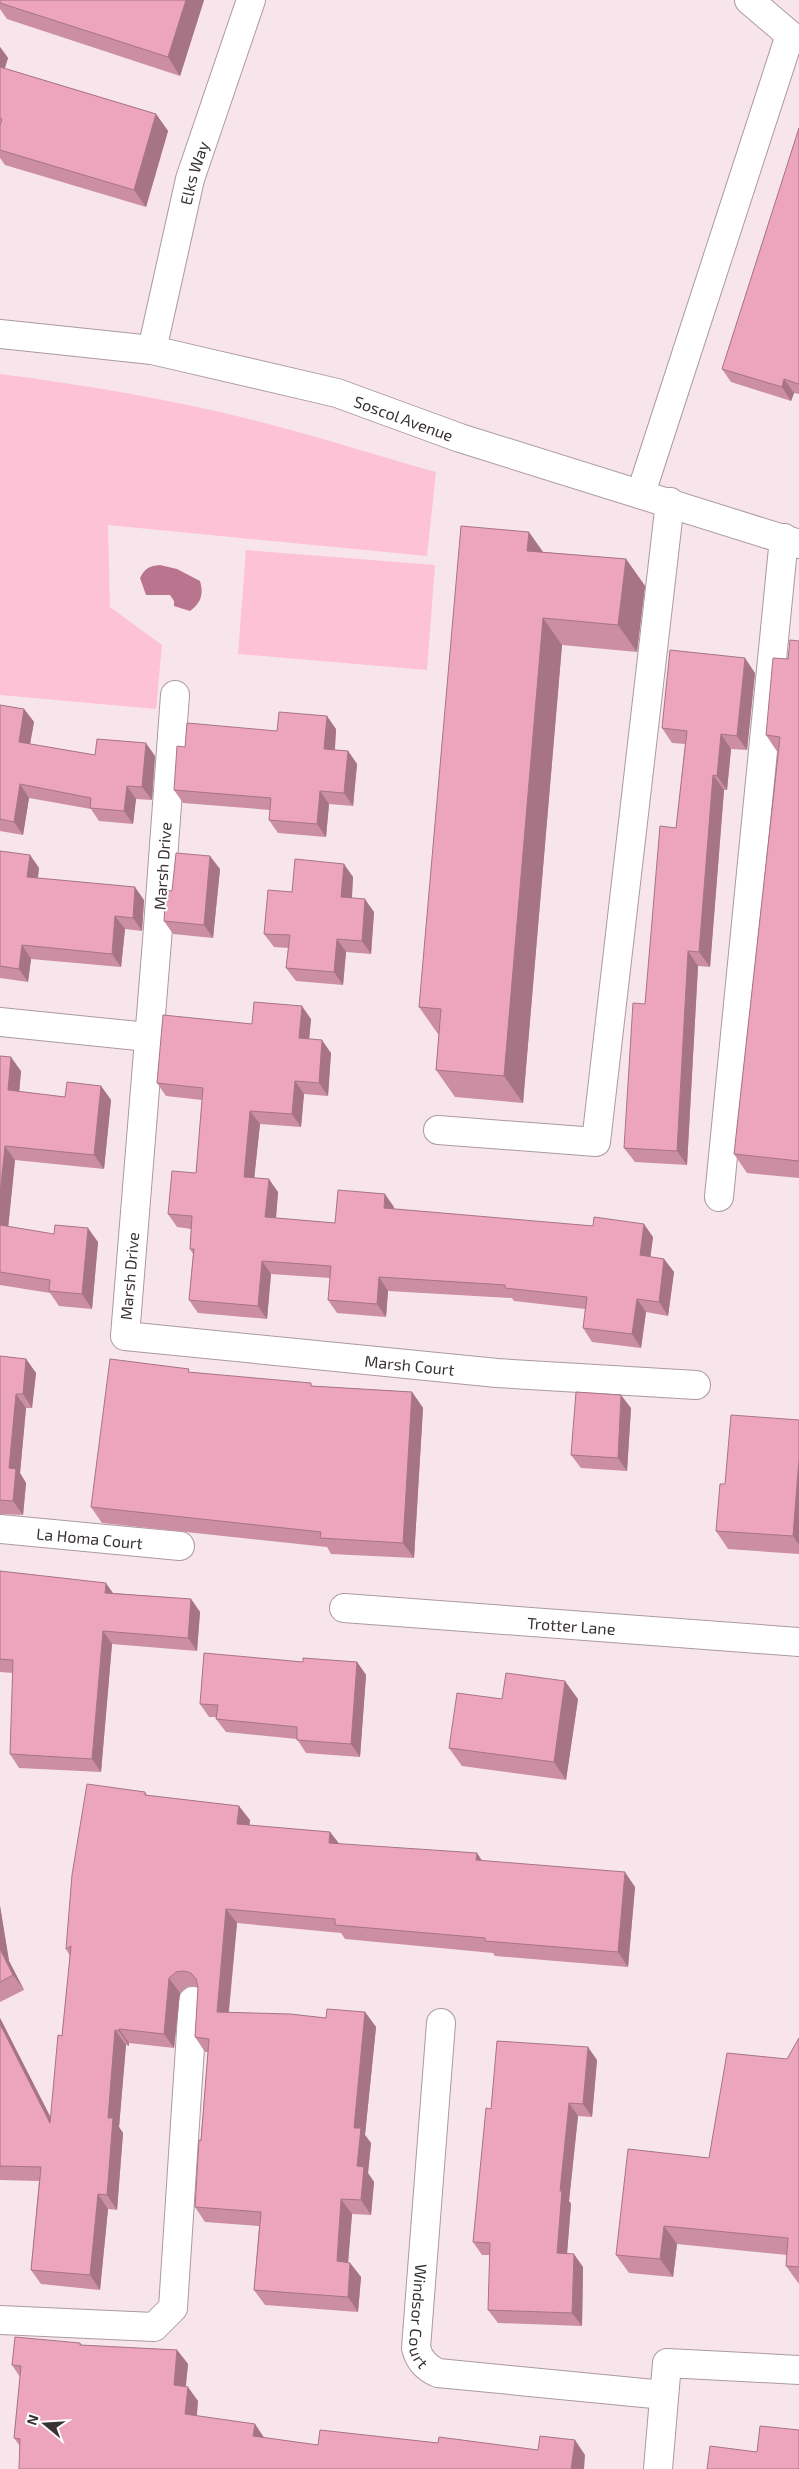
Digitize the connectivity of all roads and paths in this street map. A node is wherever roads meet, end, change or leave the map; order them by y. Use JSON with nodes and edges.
{"nodes":[{"id":1,"x":251,"y":0,"type":"edge"},
{"id":2,"x":749,"y":0,"type":"edge"},
{"id":3,"x":0,"y":334,"type":"edge"},
{"id":4,"x":152,"y":350,"type":"junction"},
{"id":5,"x":641,"y":494,"type":"junction"},
{"id":6,"x":670,"y":502,"type":"junction"},
{"id":7,"x":792,"y":541,"type":"edge"},
{"id":8,"x":175,"y":695,"type":"dead end"},
{"id":9,"x":0,"y":1022,"type":"edge"},
{"id":10,"x":148,"y":1037,"type":"junction"},
{"id":11,"x":438,"y":1130,"type":"dead end"},
{"id":12,"x":719,"y":1197,"type":"dead end"},
{"id":13,"x":124,"y":1336,"type":"joint"},
{"id":14,"x":696,"y":1385,"type":"dead end"},
{"id":15,"x":0,"y":1529,"type":"edge"},
{"id":16,"x":180,"y":1546,"type":"dead end"},
{"id":17,"x":344,"y":1608,"type":"dead end"},
{"id":18,"x":799,"y":1642,"type":"edge"},
{"id":19,"x":194,"y":2001,"type":"dead end"},
{"id":20,"x":441,"y":2023,"type":"dead end"},
{"id":21,"x":0,"y":2320,"type":"edge"},
{"id":22,"x":799,"y":2370,"type":"edge"},
{"id":23,"x":664,"y":2394,"type":"junction"},
{"id":24,"x":658,"y":2469,"type":"edge"}],
"edges":[{"from":1,"to":4,"type":"street","name":"Elks Way"},
{"from":2,"to":5,"type":"street"},
{"from":3,"to":4,"type":"street","name":"Soscol Avenue"},
{"from":4,"to":5,"type":"street","name":"Soscol Avenue"},
{"from":5,"to":6,"type":"street","name":"Soscol Avenue"},
{"from":6,"to":7,"type":"street","name":"Soscol Avenue"},
{"from":6,"to":11,"type":"street"},
{"from":7,"to":12,"type":"street"},
{"from":8,"to":10,"type":"street","name":"Marsh Drive"},
{"from":9,"to":10,"type":"street"},
{"from":10,"to":13,"type":"street","name":"Marsh Drive"},
{"from":13,"to":14,"type":"street","name":"Marsh Court"},
{"from":15,"to":16,"type":"street","name":"La Homa Court"},
{"from":17,"to":18,"type":"street","name":"Trotter Lane"},
{"from":19,"to":21,"type":"street"},
{"from":20,"to":23,"type":"street","name":"Windsor Court"},
{"from":22,"to":23,"type":"street"},
{"from":23,"to":24,"type":"street"}]}
